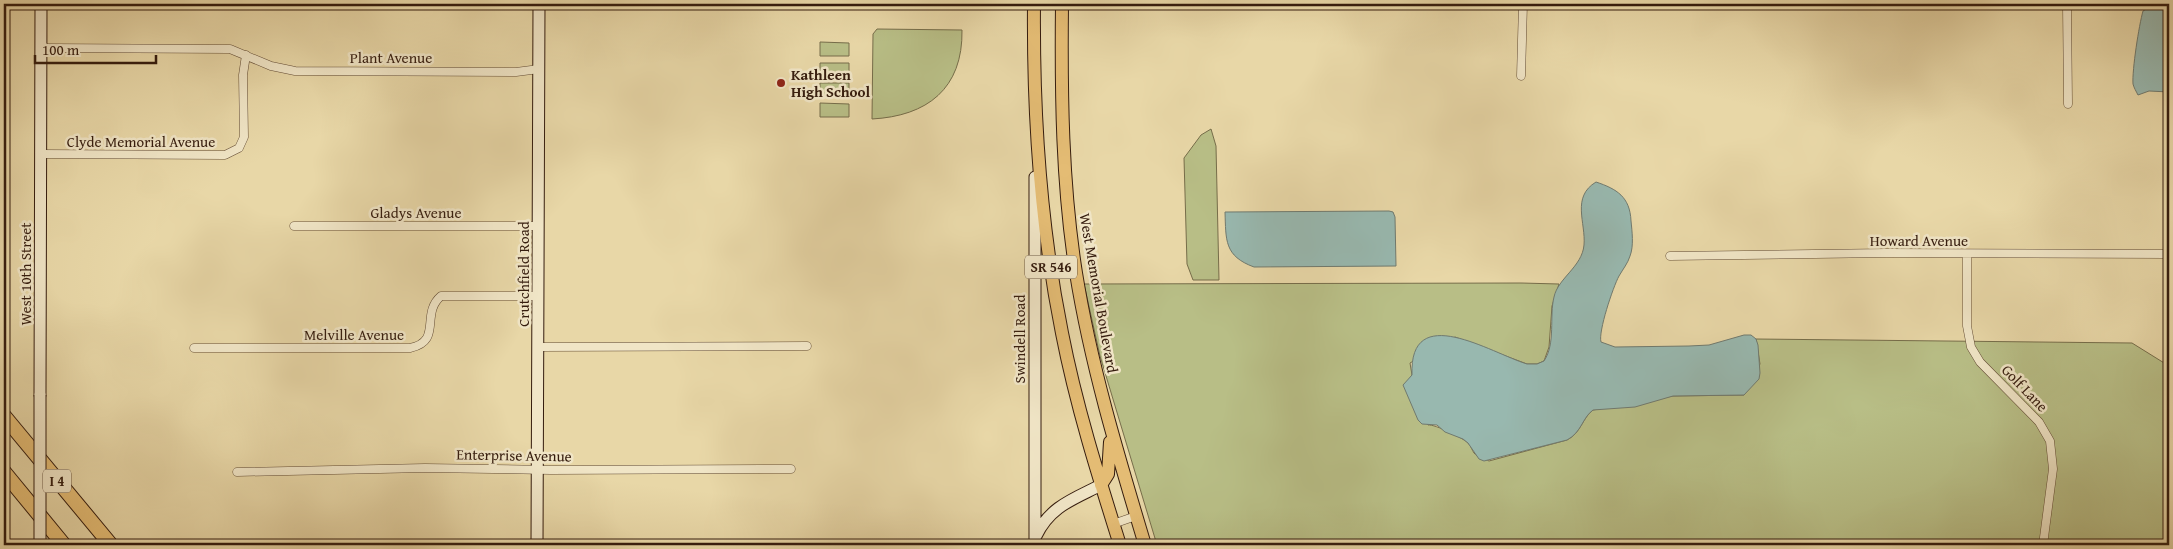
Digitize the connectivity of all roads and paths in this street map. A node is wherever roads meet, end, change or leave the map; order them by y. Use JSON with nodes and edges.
{"nodes":[{"id":1,"x":41,"y":4,"type":"edge"},
{"id":2,"x":539,"y":4,"type":"edge"},
{"id":3,"x":1034,"y":4,"type":"edge"},
{"id":4,"x":1062,"y":4,"type":"edge"},
{"id":5,"x":1523,"y":4,"type":"edge"},
{"id":6,"x":2067,"y":4,"type":"edge"},
{"id":7,"x":42,"y":48,"type":"junction"},
{"id":8,"x":246,"y":55,"type":"junction"},
{"id":9,"x":539,"y":69,"type":"junction"},
{"id":10,"x":1521,"y":76,"type":"dead end"},
{"id":11,"x":2068,"y":104,"type":"dead end"},
{"id":12,"x":1036,"y":133,"type":"junction"},
{"id":13,"x":40,"y":154,"type":"junction"},
{"id":14,"x":294,"y":226,"type":"dead end"},
{"id":15,"x":538,"y":226,"type":"junction"},
{"id":16,"x":1967,"y":254,"type":"junction"},
{"id":17,"x":2169,"y":254,"type":"edge"},
{"id":18,"x":1670,"y":256,"type":"dead end"},
{"id":19,"x":538,"y":296,"type":"junction"},
{"id":20,"x":807,"y":346,"type":"dead end"},
{"id":21,"x":538,"y":347,"type":"junction"},
{"id":22,"x":194,"y":348,"type":"dead end"},
{"id":23,"x":4,"y":416,"type":"edge"},
{"id":24,"x":1110,"y":431,"type":"junction"},
{"id":25,"x":791,"y":469,"type":"dead end"},
{"id":26,"x":537,"y":470,"type":"junction"},
{"id":27,"x":4,"y":472,"type":"edge"},
{"id":28,"x":237,"y":472,"type":"dead end"},
{"id":29,"x":1101,"y":485,"type":"junction"},
{"id":30,"x":1035,"y":496,"type":"junction"},
{"id":31,"x":1060,"y":506,"type":"junction"},
{"id":32,"x":1136,"y":516,"type":"junction"},
{"id":33,"x":1113,"y":524,"type":"junction"},
{"id":34,"x":1035,"y":541,"type":"edge"},
{"id":35,"x":40,"y":545,"type":"edge"},
{"id":36,"x":64,"y":545,"type":"edge"},
{"id":37,"x":111,"y":545,"type":"edge"},
{"id":38,"x":537,"y":545,"type":"edge"},
{"id":39,"x":1120,"y":545,"type":"edge"},
{"id":40,"x":1145,"y":545,"type":"edge"},
{"id":41,"x":2044,"y":545,"type":"edge"}],
"edges":[{"from":1,"to":7,"type":"street","name":"West 10th Street"},
{"from":2,"to":9,"type":"street","name":"Crutchfield Road"},
{"from":3,"to":12,"type":"main road","number":"SR 546"},
{"from":4,"to":24,"type":"main road","name":"West Memorial Boulevard","number":"SR 546"},
{"from":5,"to":10,"type":"street"},
{"from":6,"to":11,"type":"street"},
{"from":7,"to":8,"type":"street","name":"Plant Avenue"},
{"from":7,"to":13,"type":"street","name":"West 10th Street"},
{"from":8,"to":9,"type":"street","name":"Plant Avenue"},
{"from":8,"to":13,"type":"street","name":"Clyde Memorial Avenue"},
{"from":9,"to":15,"type":"street","name":"Crutchfield Road"},
{"from":12,"to":29,"type":"main road","number":"SR 546"},
{"from":12,"to":30,"type":"street","name":"Swindell Road"},
{"from":13,"to":35,"type":"street","name":"West 10th Street","bridge":true},
{"from":14,"to":15,"type":"street","name":"Gladys Avenue"},
{"from":15,"to":19,"type":"street","name":"Crutchfield Road"},
{"from":16,"to":17,"type":"street","name":"Howard Avenue"},
{"from":16,"to":18,"type":"street","name":"Howard Avenue"},
{"from":16,"to":41,"type":"street","name":"Golf Lane"},
{"from":19,"to":21,"type":"street","name":"Crutchfield Road"},
{"from":19,"to":22,"type":"street","name":"Melville Avenue"},
{"from":20,"to":21,"type":"street"},
{"from":21,"to":26,"type":"street","name":"Crutchfield Road"},
{"from":23,"to":37,"type":"highway","number":"I 4"},
{"from":24,"to":29,"type":"main road"},
{"from":24,"to":32,"type":"main road","name":"West Memorial Boulevard","number":"SR 546"},
{"from":25,"to":26,"type":"street","name":"Enterprise Avenue"},
{"from":26,"to":28,"type":"street","name":"Enterprise Avenue"},
{"from":26,"to":38,"type":"street","name":"Crutchfield Road"},
{"from":27,"to":36,"type":"highway","number":"I 4"},
{"from":29,"to":31,"type":"street"},
{"from":29,"to":33,"type":"main road","number":"SR 546"},
{"from":30,"to":31,"type":"street"},
{"from":30,"to":34,"type":"street","name":"Swindell Road"},
{"from":31,"to":34,"type":"street"},
{"from":32,"to":33,"type":"street"},
{"from":32,"to":40,"type":"main road","name":"West Memorial Boulevard","number":"SR 546"},
{"from":33,"to":39,"type":"main road","number":"SR 546"}]}
